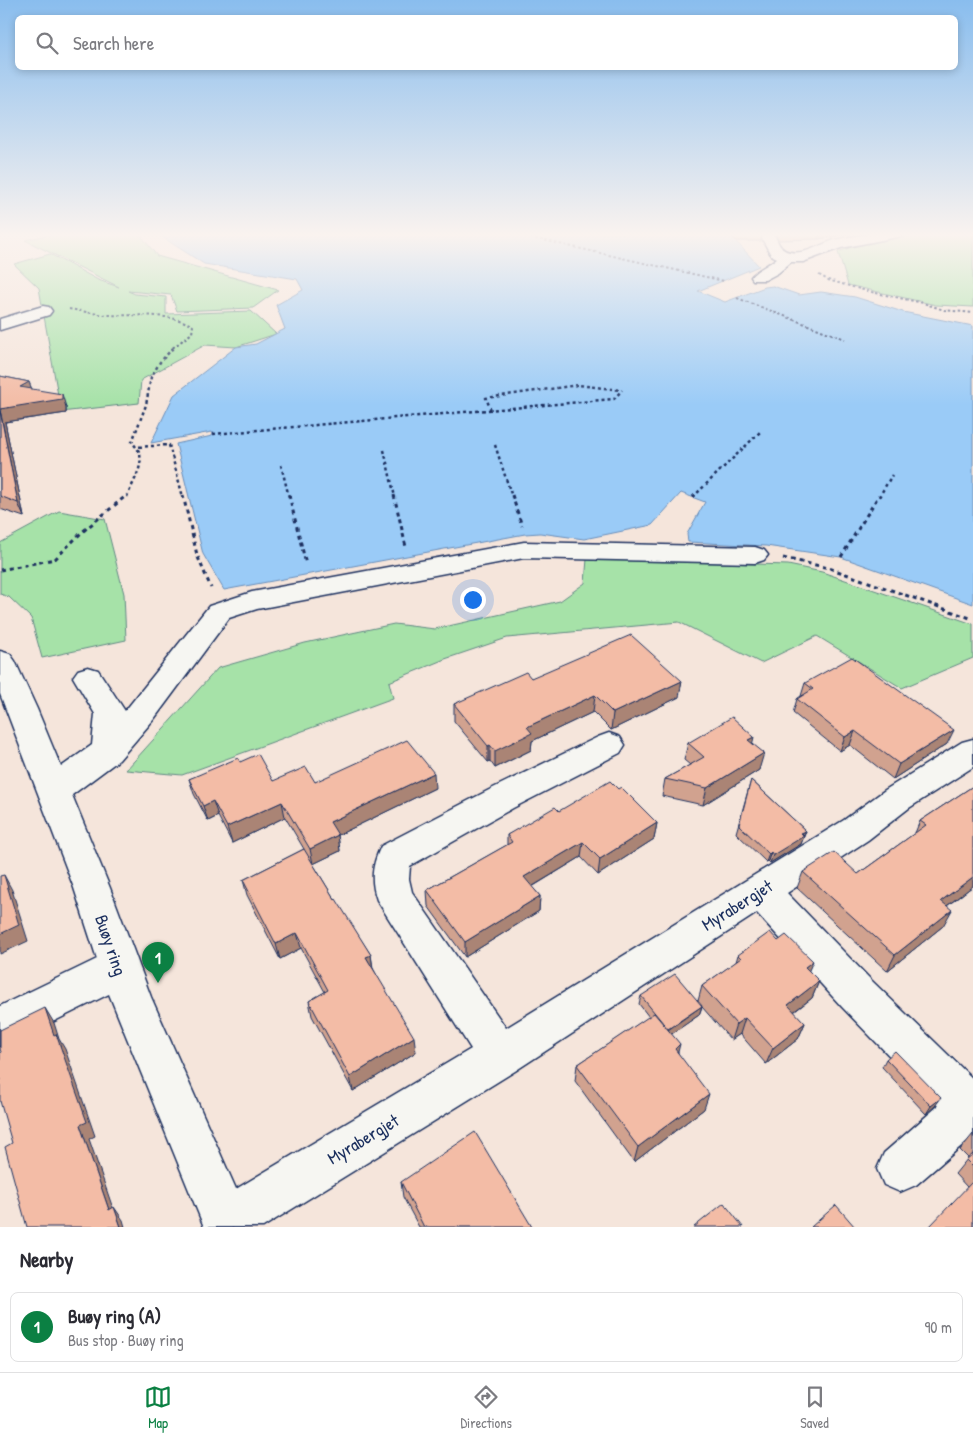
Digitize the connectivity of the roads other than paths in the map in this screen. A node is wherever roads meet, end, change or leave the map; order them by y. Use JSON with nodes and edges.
{"nodes":[{"id":1,"x":43,"y":311,"type":"road end"},
{"id":2,"x":0,"y":325,"type":"edge"},
{"id":3,"x":756,"y":554,"type":"road end"},
{"id":4,"x":0,"y":661,"type":"edge"},
{"id":5,"x":88,"y":677,"type":"dead end"},
{"id":6,"x":609,"y":745,"type":"dead end"},
{"id":7,"x":108,"y":751,"type":"junction"},
{"id":8,"x":973,"y":751,"type":"edge"},
{"id":9,"x":53,"y":791,"type":"junction"},
{"id":10,"x":760,"y":890,"type":"junction"},
{"id":11,"x":119,"y":968,"type":"junction"},
{"id":12,"x":0,"y":1028,"type":"edge"},
{"id":13,"x":500,"y":1056,"type":"junction"},
{"id":14,"x":972,"y":1107,"type":"edge"},
{"id":15,"x":900,"y":1169,"type":"dead end"},
{"id":16,"x":227,"y":1224,"type":"edge"}],
"edges":[{"from":1,"to":2,"type":"street"},
{"from":3,"to":7,"type":"street"},
{"from":4,"to":9,"type":"street","name":"Buøy ring"},
{"from":5,"to":7,"type":"street"},
{"from":6,"to":13,"type":"street"},
{"from":7,"to":9,"type":"street"},
{"from":8,"to":10,"type":"street","name":"Myrabergjet"},
{"from":9,"to":11,"type":"street","name":"Buøy ring"},
{"from":10,"to":13,"type":"street","name":"Myrabergjet"},
{"from":10,"to":14,"type":"street"},
{"from":11,"to":12,"type":"street"},
{"from":11,"to":16,"type":"street","name":"Buøy ring"},
{"from":13,"to":16,"type":"street","name":"Myrabergjet"},
{"from":14,"to":15,"type":"street"}]}
